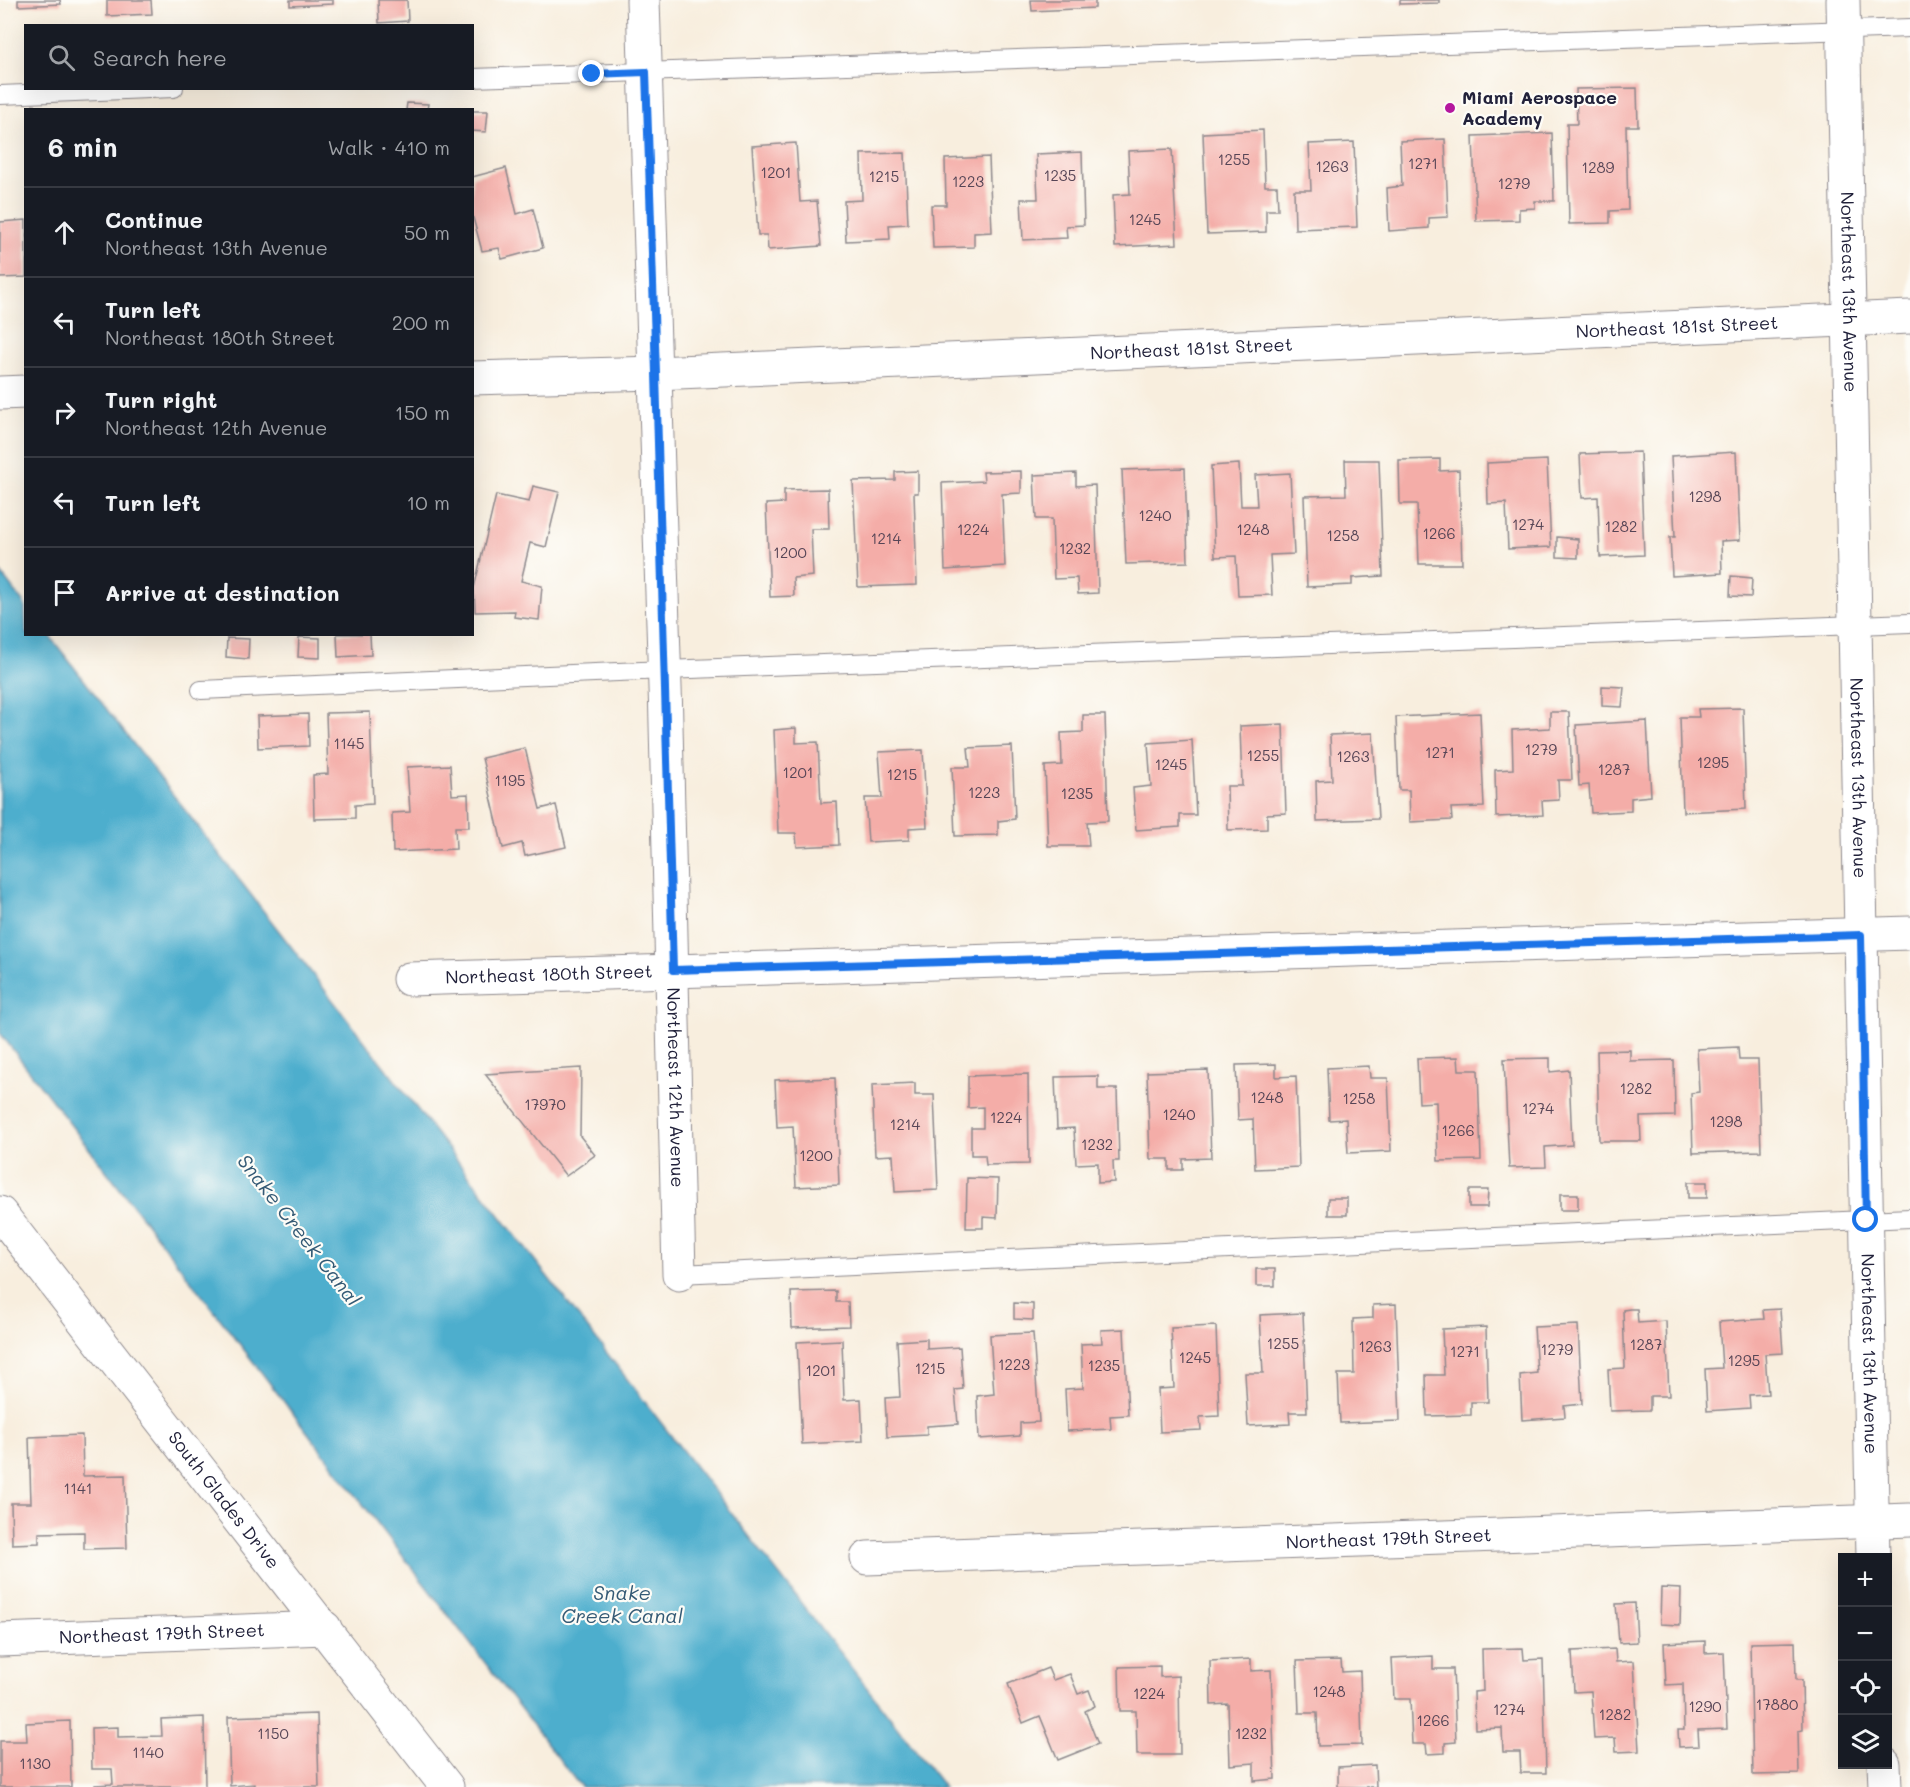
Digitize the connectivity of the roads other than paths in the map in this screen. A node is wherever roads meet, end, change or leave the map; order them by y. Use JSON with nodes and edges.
{"nodes":[{"id":1,"x":643,"y":0,"type":"edge"},
{"id":2,"x":1843,"y":15,"type":"edge"},
{"id":3,"x":1910,"y":28,"type":"edge"},
{"id":4,"x":646,"y":72,"type":"junction"},
{"id":5,"x":474,"y":78,"type":"edge"},
{"id":6,"x":124,"y":90,"type":"edge"},
{"id":7,"x":0,"y":95,"type":"edge"},
{"id":8,"x":1910,"y":317,"type":"edge"},
{"id":9,"x":1849,"y":319,"type":"junction"},
{"id":10,"x":656,"y":373,"type":"junction"},
{"id":11,"x":474,"y":378,"type":"edge"},
{"id":12,"x":24,"y":392,"type":"edge"},
{"id":13,"x":0,"y":393,"type":"edge"},
{"id":14,"x":1910,"y":623,"type":"edge"},
{"id":15,"x":1855,"y":625,"type":"junction"},
{"id":16,"x":665,"y":670,"type":"junction"},
{"id":17,"x":201,"y":690,"type":"dead end"},
{"id":18,"x":1910,"y":933,"type":"edge"},
{"id":19,"x":1861,"y":935,"type":"junction"},
{"id":20,"x":673,"y":970,"type":"junction"},
{"id":21,"x":409,"y":980,"type":"dead end"},
{"id":22,"x":0,"y":1213,"type":"edge"},
{"id":23,"x":1910,"y":1218,"type":"edge"},
{"id":24,"x":1866,"y":1220,"type":"junction"},
{"id":25,"x":679,"y":1274,"type":"joint"},
{"id":26,"x":1910,"y":1520,"type":"edge"},
{"id":27,"x":1871,"y":1521,"type":"junction"},
{"id":28,"x":1873,"y":1553,"type":"edge"},
{"id":29,"x":867,"y":1558,"type":"dead end"},
{"id":30,"x":325,"y":1628,"type":"junction"},
{"id":31,"x":0,"y":1640,"type":"edge"},
{"id":32,"x":1884,"y":1769,"type":"edge"},
{"id":33,"x":447,"y":1787,"type":"edge"},
{"id":34,"x":1885,"y":1787,"type":"edge"}],
"edges":[{"from":1,"to":4,"type":"street","name":"Northeast 12th Avenue"},
{"from":2,"to":3,"type":"lane"},
{"from":2,"to":4,"type":"lane"},
{"from":2,"to":9,"type":"street","name":"Northeast 13th Avenue"},
{"from":4,"to":5,"type":"lane"},
{"from":4,"to":10,"type":"street","name":"Northeast 12th Avenue"},
{"from":6,"to":7,"type":"lane"},
{"from":8,"to":9,"type":"street","name":"Northeast 181st Street"},
{"from":9,"to":10,"type":"street","name":"Northeast 181st Street"},
{"from":9,"to":15,"type":"street","name":"Northeast 13th Avenue"},
{"from":10,"to":11,"type":"street","name":"Northeast 181st Street"},
{"from":10,"to":16,"type":"street","name":"Northeast 12th Avenue"},
{"from":12,"to":13,"type":"street"},
{"from":14,"to":15,"type":"lane"},
{"from":15,"to":16,"type":"lane"},
{"from":15,"to":19,"type":"street","name":"Northeast 13th Avenue"},
{"from":16,"to":17,"type":"lane"},
{"from":16,"to":20,"type":"street","name":"Northeast 12th Avenue"},
{"from":18,"to":19,"type":"street","name":"Northeast 180th Street"},
{"from":19,"to":20,"type":"street","name":"Northeast 180th Street"},
{"from":19,"to":24,"type":"street","name":"Northeast 13th Avenue"},
{"from":20,"to":21,"type":"street","name":"Northeast 180th Street"},
{"from":20,"to":25,"type":"street","name":"Northeast 12th Avenue"},
{"from":22,"to":30,"type":"street","name":"South Glades Drive"},
{"from":23,"to":24,"type":"lane"},
{"from":24,"to":25,"type":"lane"},
{"from":24,"to":27,"type":"street","name":"Northeast 13th Avenue"},
{"from":26,"to":27,"type":"street","name":"Northeast 179th Street"},
{"from":27,"to":28,"type":"street","name":"Northeast 13th Avenue"},
{"from":27,"to":29,"type":"street","name":"Northeast 179th Street"},
{"from":30,"to":31,"type":"street","name":"Northeast 179th Street"},
{"from":30,"to":33,"type":"street","name":"South Glades Drive"},
{"from":32,"to":34,"type":"street"}]}
